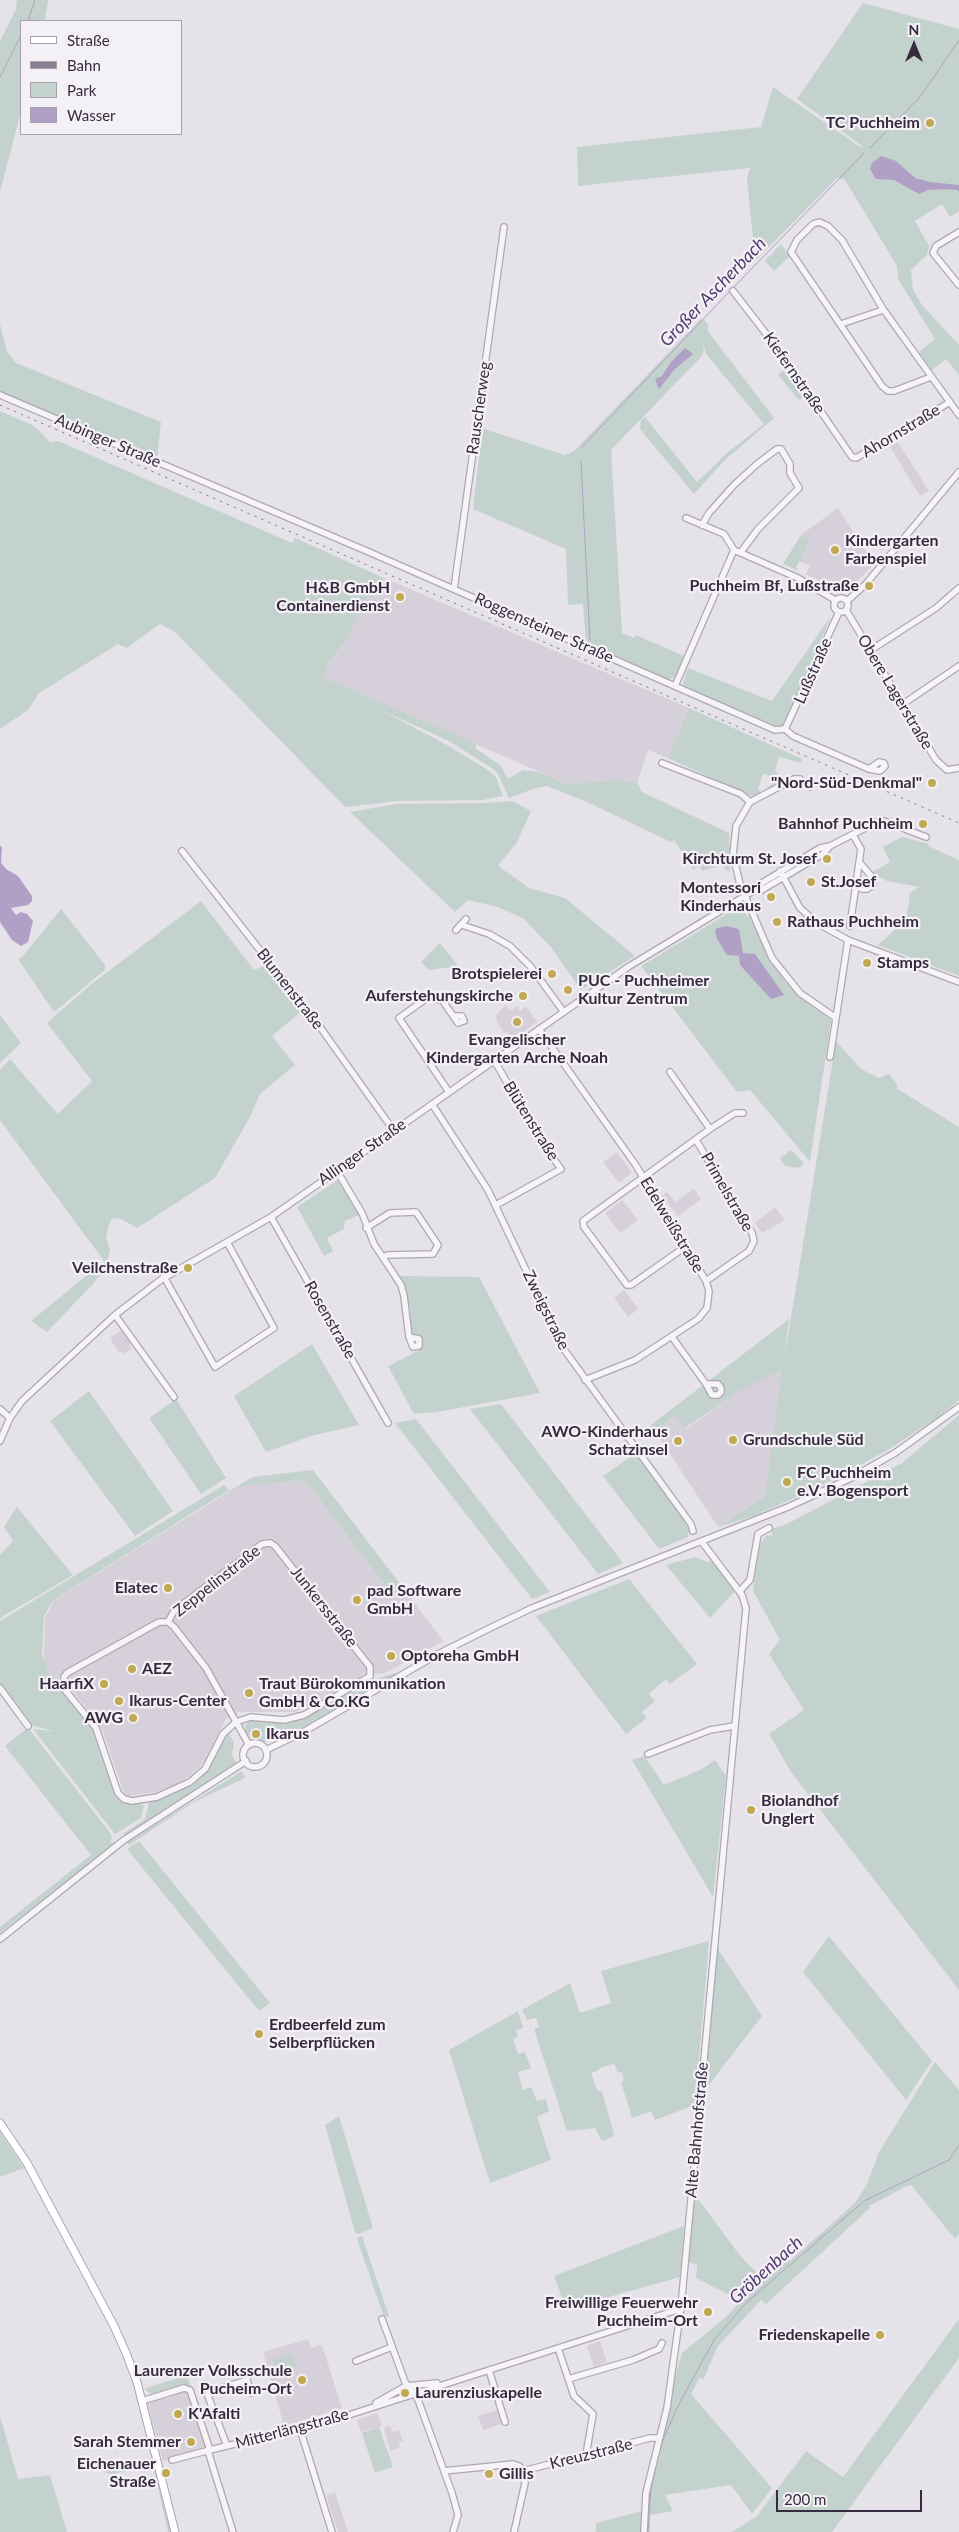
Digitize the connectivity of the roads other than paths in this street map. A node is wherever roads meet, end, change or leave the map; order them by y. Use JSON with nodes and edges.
{"nodes":[{"id":1,"x":504,"y":227,"type":"dead end"},
{"id":2,"x":959,"y":232,"type":"edge"},
{"id":3,"x":959,"y":285,"type":"edge"},
{"id":4,"x":733,"y":291,"type":"dead end"},
{"id":5,"x":883,"y":310,"type":"junction"},
{"id":6,"x":841,"y":324,"type":"junction"},
{"id":7,"x":931,"y":377,"type":"junction"},
{"id":8,"x":0,"y":395,"type":"edge"},
{"id":9,"x":950,"y":402,"type":"junction"},
{"id":10,"x":959,"y":415,"type":"edge"},
{"id":11,"x":852,"y":457,"type":"joint"},
{"id":12,"x":959,"y":472,"type":"edge"},
{"id":13,"x":216,"y":488,"type":"joint"},
{"id":14,"x":686,"y":518,"type":"dead end"},
{"id":15,"x":702,"y":525,"type":"junction"},
{"id":16,"x":734,"y":550,"type":"junction"},
{"id":17,"x":741,"y":552,"type":"junction"},
{"id":18,"x":959,"y":588,"type":"edge"},
{"id":19,"x":454,"y":589,"type":"junction"},
{"id":20,"x":835,"y":600,"type":"junction"},
{"id":21,"x":847,"y":601,"type":"junction"},
{"id":22,"x":846,"y":610,"type":"junction"},
{"id":23,"x":839,"y":612,"type":"junction"},
{"id":24,"x":871,"y":650,"type":"junction"},
{"id":25,"x":959,"y":666,"type":"edge"},
{"id":26,"x":675,"y":686,"type":"junction"},
{"id":27,"x":903,"y":704,"type":"junction"},
{"id":28,"x":785,"y":729,"type":"junction"},
{"id":29,"x":662,"y":763,"type":"dead end"},
{"id":30,"x":959,"y":768,"type":"edge"},
{"id":31,"x":869,"y":769,"type":"dead end"},
{"id":32,"x":810,"y":786,"type":"dead end"},
{"id":33,"x":750,"y":802,"type":"junction"},
{"id":34,"x":853,"y":835,"type":"junction"},
{"id":35,"x":926,"y":837,"type":"dead end"},
{"id":36,"x":182,"y":851,"type":"dead end"},
{"id":37,"x":860,"y":863,"type":"junction"},
{"id":38,"x":782,"y":874,"type":"junction"},
{"id":39,"x":856,"y":886,"type":"junction"},
{"id":40,"x":745,"y":896,"type":"junction"},
{"id":41,"x":466,"y":919,"type":"dead end"},
{"id":42,"x":462,"y":925,"type":"junction"},
{"id":43,"x":850,"y":926,"type":"dead end"},
{"id":44,"x":456,"y":930,"type":"dead end"},
{"id":45,"x":848,"y":940,"type":"junction"},
{"id":46,"x":959,"y":982,"type":"edge"},
{"id":47,"x":563,"y":1012,"type":"junction"},
{"id":48,"x":455,"y":1016,"type":"dead end"},
{"id":49,"x":836,"y":1018,"type":"junction"},
{"id":50,"x":539,"y":1029,"type":"junction"},
{"id":51,"x":830,"y":1056,"type":"dead end"},
{"id":52,"x":494,"y":1060,"type":"junction"},
{"id":53,"x":670,"y":1072,"type":"dead end"},
{"id":54,"x":450,"y":1092,"type":"junction"},
{"id":55,"x":432,"y":1104,"type":"junction"},
{"id":56,"x":743,"y":1113,"type":"dead end"},
{"id":57,"x":710,"y":1130,"type":"junction"},
{"id":58,"x":394,"y":1131,"type":"junction"},
{"id":59,"x":696,"y":1140,"type":"junction"},
{"id":60,"x":337,"y":1171,"type":"junction"},
{"id":61,"x":643,"y":1176,"type":"junction"},
{"id":62,"x":496,"y":1205,"type":"junction"},
{"id":63,"x":271,"y":1217,"type":"junction"},
{"id":64,"x":366,"y":1228,"type":"junction"},
{"id":65,"x":227,"y":1242,"type":"junction"},
{"id":66,"x":685,"y":1247,"type":"junction"},
{"id":67,"x":383,"y":1258,"type":"junction"},
{"id":68,"x":164,"y":1277,"type":"junction"},
{"id":69,"x":706,"y":1281,"type":"junction"},
{"id":70,"x":115,"y":1315,"type":"junction"},
{"id":71,"x":409,"y":1337,"type":"dead end"},
{"id":72,"x":672,"y":1337,"type":"junction"},
{"id":73,"x":585,"y":1380,"type":"junction"},
{"id":74,"x":706,"y":1384,"type":"dead end"},
{"id":75,"x":174,"y":1397,"type":"dead end"},
{"id":76,"x":959,"y":1407,"type":"edge"},
{"id":77,"x":0,"y":1409,"type":"edge"},
{"id":78,"x":10,"y":1418,"type":"junction"},
{"id":79,"x":388,"y":1423,"type":"dead end"},
{"id":80,"x":0,"y":1441,"type":"edge"},
{"id":81,"x":769,"y":1528,"type":"dead end"},
{"id":82,"x":693,"y":1531,"type":"dead end"},
{"id":83,"x":702,"y":1542,"type":"junction"},
{"id":84,"x":268,"y":1543,"type":"joint"},
{"id":85,"x":740,"y":1591,"type":"junction"},
{"id":86,"x":168,"y":1622,"type":"junction"},
{"id":87,"x":0,"y":1688,"type":"edge"},
{"id":88,"x":236,"y":1722,"type":"junction"},
{"id":89,"x":28,"y":1726,"type":"dead end"},
{"id":90,"x":734,"y":1726,"type":"junction"},
{"id":91,"x":249,"y":1745,"type":"junction"},
{"id":92,"x":266,"y":1750,"type":"junction"},
{"id":93,"x":648,"y":1754,"type":"dead end"},
{"id":94,"x":246,"y":1761,"type":"junction"},
{"id":95,"x":0,"y":1938,"type":"edge"},
{"id":96,"x":0,"y":2123,"type":"edge"},
{"id":97,"x":680,"y":2309,"type":"junction"},
{"id":98,"x":382,"y":2319,"type":"dead end"},
{"id":99,"x":662,"y":2343,"type":"dead end"},
{"id":100,"x":392,"y":2347,"type":"junction"},
{"id":101,"x":558,"y":2348,"type":"junction"},
{"id":102,"x":356,"y":2362,"type":"dead end"},
{"id":103,"x":489,"y":2370,"type":"junction"},
{"id":104,"x":568,"y":2379,"type":"junction"},
{"id":105,"x":447,"y":2382,"type":"junction"},
{"id":106,"x":406,"y":2386,"type":"junction"},
{"id":107,"x":251,"y":2393,"type":"dead end"},
{"id":108,"x":413,"y":2394,"type":"junction"},
{"id":109,"x":397,"y":2395,"type":"junction"},
{"id":110,"x":142,"y":2400,"type":"junction"},
{"id":111,"x":505,"y":2422,"type":"dead end"},
{"id":112,"x":300,"y":2430,"type":"junction"},
{"id":113,"x":658,"y":2438,"type":"junction"},
{"id":114,"x":227,"y":2446,"type":"junction"},
{"id":115,"x":209,"y":2450,"type":"junction"},
{"id":116,"x":586,"y":2455,"type":"junction"},
{"id":117,"x":172,"y":2460,"type":"dead end"},
{"id":118,"x":523,"y":2471,"type":"junction"},
{"id":119,"x":444,"y":2472,"type":"junction"},
{"id":120,"x":175,"y":2532,"type":"edge"},
{"id":121,"x":233,"y":2532,"type":"edge"},
{"id":122,"x":332,"y":2532,"type":"edge"},
{"id":123,"x":453,"y":2532,"type":"edge"},
{"id":124,"x":514,"y":2532,"type":"edge"},
{"id":125,"x":644,"y":2532,"type":"edge"}],
"edges":[{"from":1,"to":19,"type":"street","name":"Rauscherweg"},
{"from":2,"to":3,"type":"street"},
{"from":4,"to":11,"type":"street","name":"Kiefernstraße"},
{"from":5,"to":6,"type":"street"},
{"from":5,"to":6,"type":"street"},
{"from":5,"to":7,"type":"street"},
{"from":6,"to":7,"type":"street"},
{"from":7,"to":9,"type":"street"},
{"from":8,"to":13,"type":"street","name":"Aubinger Straße"},
{"from":9,"to":10,"type":"street"},
{"from":9,"to":11,"type":"street","name":"Ahornstraße"},
{"from":12,"to":21,"type":"street"},
{"from":13,"to":19,"type":"street","name":"Roggensteiner Straße"},
{"from":14,"to":15,"type":"street"},
{"from":15,"to":16,"type":"street"},
{"from":15,"to":17,"type":"street"},
{"from":16,"to":17,"type":"street"},
{"from":16,"to":26,"type":"street"},
{"from":17,"to":20,"type":"street"},
{"from":18,"to":24,"type":"street"},
{"from":19,"to":26,"type":"street","name":"Roggensteiner Straße"},
{"from":20,"to":21,"type":"street"},
{"from":20,"to":23,"type":"street"},
{"from":21,"to":22,"type":"street"},
{"from":22,"to":23,"type":"street"},
{"from":22,"to":24,"type":"street","name":"Obere Lagerstraße"},
{"from":23,"to":28,"type":"street","name":"Lußstraße"},
{"from":24,"to":27,"type":"street","name":"Obere Lagerstraße"},
{"from":25,"to":27,"type":"street"},
{"from":26,"to":28,"type":"street","name":"Roggensteiner Straße"},
{"from":27,"to":30,"type":"street","name":"Obere Lagerstraße"},
{"from":28,"to":31,"type":"street","name":"Roggensteiner Straße"},
{"from":29,"to":33,"type":"street"},
{"from":32,"to":33,"type":"street"},
{"from":33,"to":40,"type":"street"},
{"from":34,"to":35,"type":"street","name":"Allinger Straße"},
{"from":34,"to":37,"type":"street"},
{"from":34,"to":38,"type":"street","name":"Allinger Straße"},
{"from":36,"to":58,"type":"street","name":"Blumenstraße"},
{"from":37,"to":39,"type":"street"},
{"from":37,"to":39,"type":"street"},
{"from":38,"to":40,"type":"street","name":"Allinger Straße"},
{"from":38,"to":45,"type":"street"},
{"from":39,"to":43,"type":"street"},
{"from":40,"to":47,"type":"street","name":"Allinger Straße"},
{"from":40,"to":49,"type":"street"},
{"from":41,"to":42,"type":"street"},
{"from":42,"to":44,"type":"street"},
{"from":42,"to":47,"type":"street"},
{"from":45,"to":46,"type":"street"},
{"from":45,"to":49,"type":"street"},
{"from":47,"to":50,"type":"street","name":"Allinger Straße"},
{"from":48,"to":54,"type":"street"},
{"from":49,"to":51,"type":"street"},
{"from":50,"to":52,"type":"street","name":"Allinger Straße"},
{"from":50,"to":61,"type":"street","name":"Edelweißstraße"},
{"from":52,"to":54,"type":"street","name":"Allinger Straße"},
{"from":52,"to":62,"type":"street","name":"Blütenstraße"},
{"from":53,"to":57,"type":"street"},
{"from":54,"to":55,"type":"street","name":"Allinger Straße"},
{"from":55,"to":58,"type":"street","name":"Allinger Straße"},
{"from":55,"to":62,"type":"street","name":"Zweigstraße"},
{"from":56,"to":57,"type":"street"},
{"from":57,"to":59,"type":"street"},
{"from":58,"to":60,"type":"street","name":"Allinger Straße"},
{"from":59,"to":61,"type":"street"},
{"from":59,"to":69,"type":"street","name":"Primelstraße"},
{"from":60,"to":63,"type":"street","name":"Allinger Straße"},
{"from":60,"to":64,"type":"street"},
{"from":61,"to":66,"type":"street","name":"Edelweißstraße"},
{"from":61,"to":66,"type":"street"},
{"from":62,"to":73,"type":"street","name":"Zweigstraße"},
{"from":63,"to":65,"type":"street","name":"Allinger Straße"},
{"from":63,"to":79,"type":"street","name":"Rosenstraße"},
{"from":64,"to":67,"type":"street"},
{"from":64,"to":67,"type":"street"},
{"from":65,"to":68,"type":"street","name":"Allinger Straße"},
{"from":65,"to":68,"type":"street"},
{"from":66,"to":69,"type":"street","name":"Edelweißstraße"},
{"from":67,"to":71,"type":"street"},
{"from":68,"to":70,"type":"street","name":"Allinger Straße"},
{"from":69,"to":72,"type":"street","name":"Edelweißstraße"},
{"from":70,"to":75,"type":"street"},
{"from":70,"to":78,"type":"street","name":"Allinger Straße"},
{"from":72,"to":73,"type":"street","name":"Edelweißstraße"},
{"from":72,"to":74,"type":"street"},
{"from":73,"to":82,"type":"street","name":"Zweigstraße"},
{"from":76,"to":83,"type":"street"},
{"from":77,"to":78,"type":"street"},
{"from":78,"to":80,"type":"street","name":"Allinger Straße"},
{"from":81,"to":85,"type":"street"},
{"from":83,"to":85,"type":"street"},
{"from":83,"to":92,"type":"street"},
{"from":84,"to":86,"type":"street","name":"Zeppelinstraße"},
{"from":84,"to":88,"type":"street","name":"Junkersstraße"},
{"from":85,"to":90,"type":"street","name":"Alte Bahnhofstraße"},
{"from":86,"to":88,"type":"street"},
{"from":86,"to":88,"type":"street"},
{"from":87,"to":89,"type":"street"},
{"from":88,"to":91,"type":"street"},
{"from":90,"to":93,"type":"street"},
{"from":90,"to":97,"type":"street","name":"Alte Bahnhofstraße"},
{"from":91,"to":92,"type":"street"},
{"from":91,"to":94,"type":"street"},
{"from":92,"to":94,"type":"street"},
{"from":94,"to":95,"type":"street"},
{"from":96,"to":110,"type":"main road"},
{"from":97,"to":101,"type":"street"},
{"from":97,"to":113,"type":"street","name":"Alte Bahnhofstraße"},
{"from":98,"to":100,"type":"street"},
{"from":99,"to":104,"type":"street"},
{"from":100,"to":102,"type":"street"},
{"from":100,"to":106,"type":"street"},
{"from":101,"to":103,"type":"street"},
{"from":101,"to":104,"type":"street"},
{"from":103,"to":105,"type":"street"},
{"from":103,"to":111,"type":"street"},
{"from":104,"to":116,"type":"street"},
{"from":105,"to":106,"type":"street"},
{"from":105,"to":108,"type":"street","name":"Mitterlängstraße"},
{"from":106,"to":108,"type":"street"},
{"from":106,"to":109,"type":"street","name":"Mitterlängstraße"},
{"from":107,"to":114,"type":"street"},
{"from":108,"to":109,"type":"street","name":"Mitterlängstraße"},
{"from":108,"to":119,"type":"street"},
{"from":109,"to":112,"type":"street","name":"Mitterlängstraße"},
{"from":110,"to":115,"type":"street"},
{"from":110,"to":120,"type":"main road"},
{"from":112,"to":114,"type":"street","name":"Mitterlängstraße"},
{"from":112,"to":122,"type":"street"},
{"from":113,"to":116,"type":"street","name":"Kreuzstraße"},
{"from":113,"to":125,"type":"street","name":"Alte Bahnhofstraße"},
{"from":114,"to":115,"type":"street","name":"Mitterlängstraße"},
{"from":115,"to":117,"type":"street","name":"Mitterlängstraße"},
{"from":115,"to":121,"type":"street"},
{"from":116,"to":118,"type":"street","name":"Kreuzstraße"},
{"from":118,"to":119,"type":"street"},
{"from":118,"to":124,"type":"street"},
{"from":119,"to":123,"type":"street"}]}
